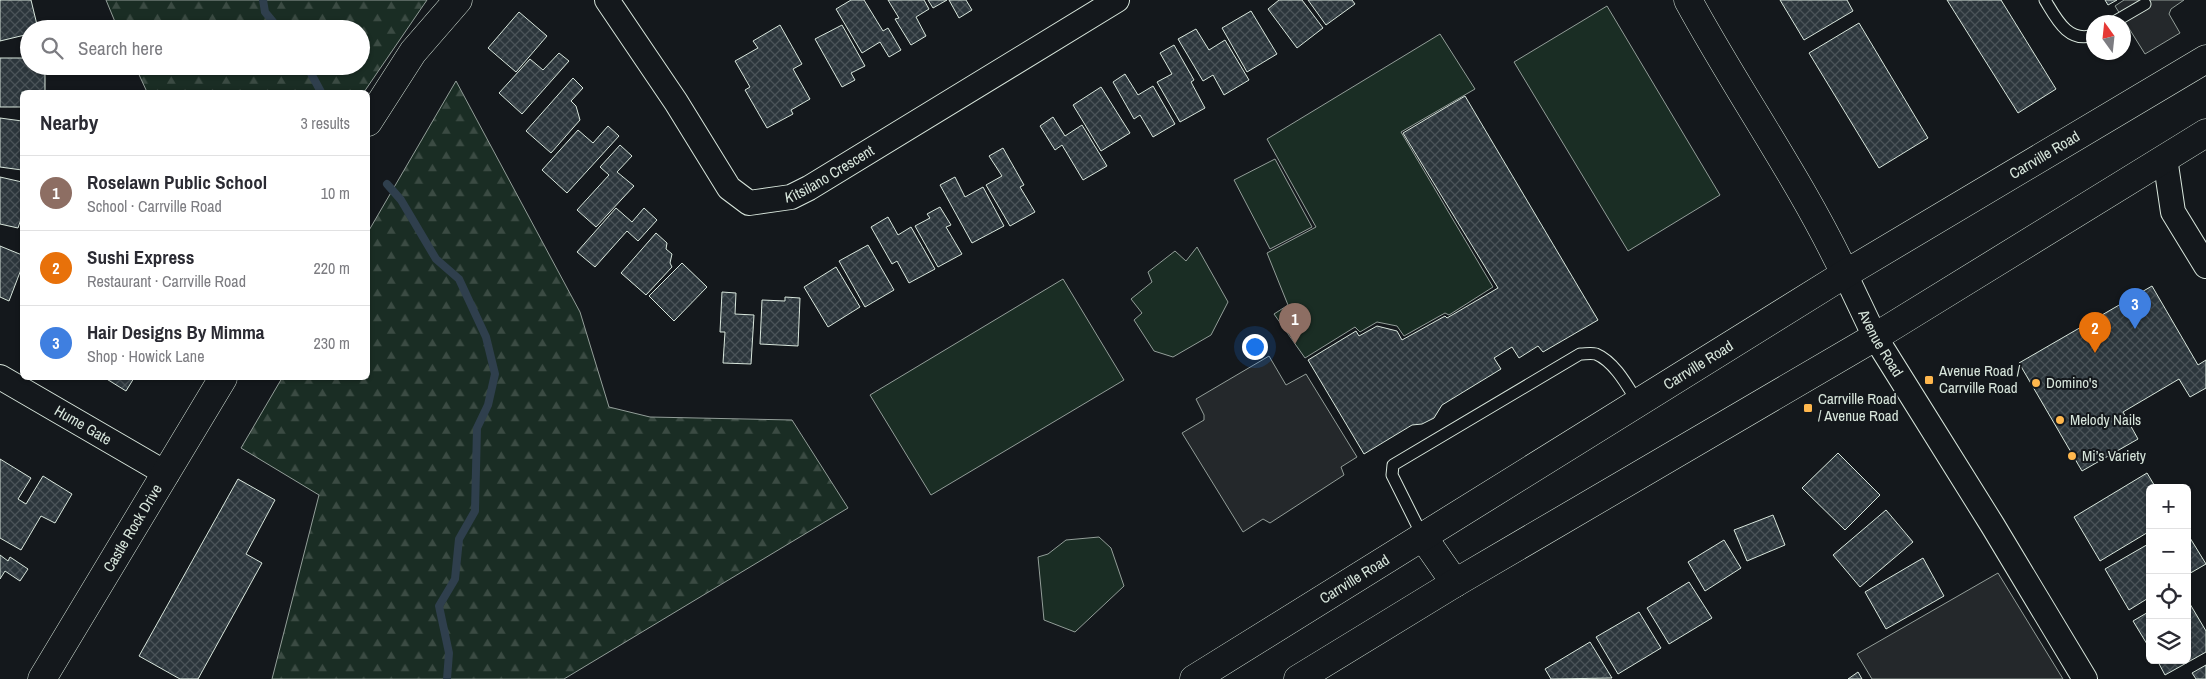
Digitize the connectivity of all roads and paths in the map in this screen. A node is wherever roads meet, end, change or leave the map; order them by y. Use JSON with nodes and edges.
{"nodes":[{"id":1,"x":458,"y":0,"type":"edge"},
{"id":2,"x":607,"y":0,"type":"edge"},
{"id":3,"x":1117,"y":0,"type":"edge"},
{"id":4,"x":1688,"y":0,"type":"edge"},
{"id":5,"x":2045,"y":0,"type":"edge"},
{"id":6,"x":2145,"y":4,"type":"dead end"},
{"id":7,"x":2126,"y":15,"type":"edge"},
{"id":8,"x":2086,"y":36,"type":"edge"},
{"id":9,"x":2206,"y":59,"type":"edge"},
{"id":10,"x":370,"y":119,"type":"edge"},
{"id":11,"x":2206,"y":133,"type":"edge"},
{"id":12,"x":2165,"y":158,"type":"junction"},
{"id":13,"x":2206,"y":266,"type":"edge"},
{"id":14,"x":1846,"y":274,"type":"junction"},
{"id":15,"x":1875,"y":337,"type":"junction"},
{"id":16,"x":0,"y":377,"type":"edge"},
{"id":17,"x":222,"y":380,"type":"edge"},
{"id":18,"x":1638,"y":403,"type":"junction"},
{"id":19,"x":167,"y":474,"type":"junction"},
{"id":20,"x":1423,"y":537,"type":"junction"},
{"id":21,"x":1455,"y":583,"type":"junction"},
{"id":22,"x":42,"y":679,"type":"edge"},
{"id":23,"x":1194,"y":679,"type":"edge"},
{"id":24,"x":1298,"y":679,"type":"edge"},
{"id":25,"x":2085,"y":679,"type":"edge"}],
"edges":[{"from":1,"to":10,"type":"main road"},
{"from":2,"to":3,"type":"street","name":"Kitsilano Crescent"},
{"from":4,"to":14,"type":"main road","name":"Avenue Road"},
{"from":5,"to":8,"type":"lane"},
{"from":6,"to":7,"type":"lane"},
{"from":9,"to":14,"type":"main road","name":"Carrville Road"},
{"from":11,"to":12,"type":"main road"},
{"from":12,"to":13,"type":"street"},
{"from":12,"to":15,"type":"main road"},
{"from":14,"to":15,"type":"street","name":"Avenue Road"},
{"from":14,"to":18,"type":"main road","name":"Carrville Road"},
{"from":15,"to":21,"type":"main road"},
{"from":15,"to":25,"type":"street","name":"Avenue Road"},
{"from":16,"to":19,"type":"street","name":"Hume Gate"},
{"from":17,"to":19,"type":"main road","name":"Castle Rock Drive"},
{"from":18,"to":20,"type":"main road","name":"Carrville Road"},
{"from":18,"to":20,"type":"lane"},
{"from":19,"to":22,"type":"main road","name":"Castle Rock Drive"},
{"from":20,"to":21,"type":"main road"},
{"from":20,"to":23,"type":"main road","name":"Carrville Road"},
{"from":21,"to":24,"type":"main road"}]}
